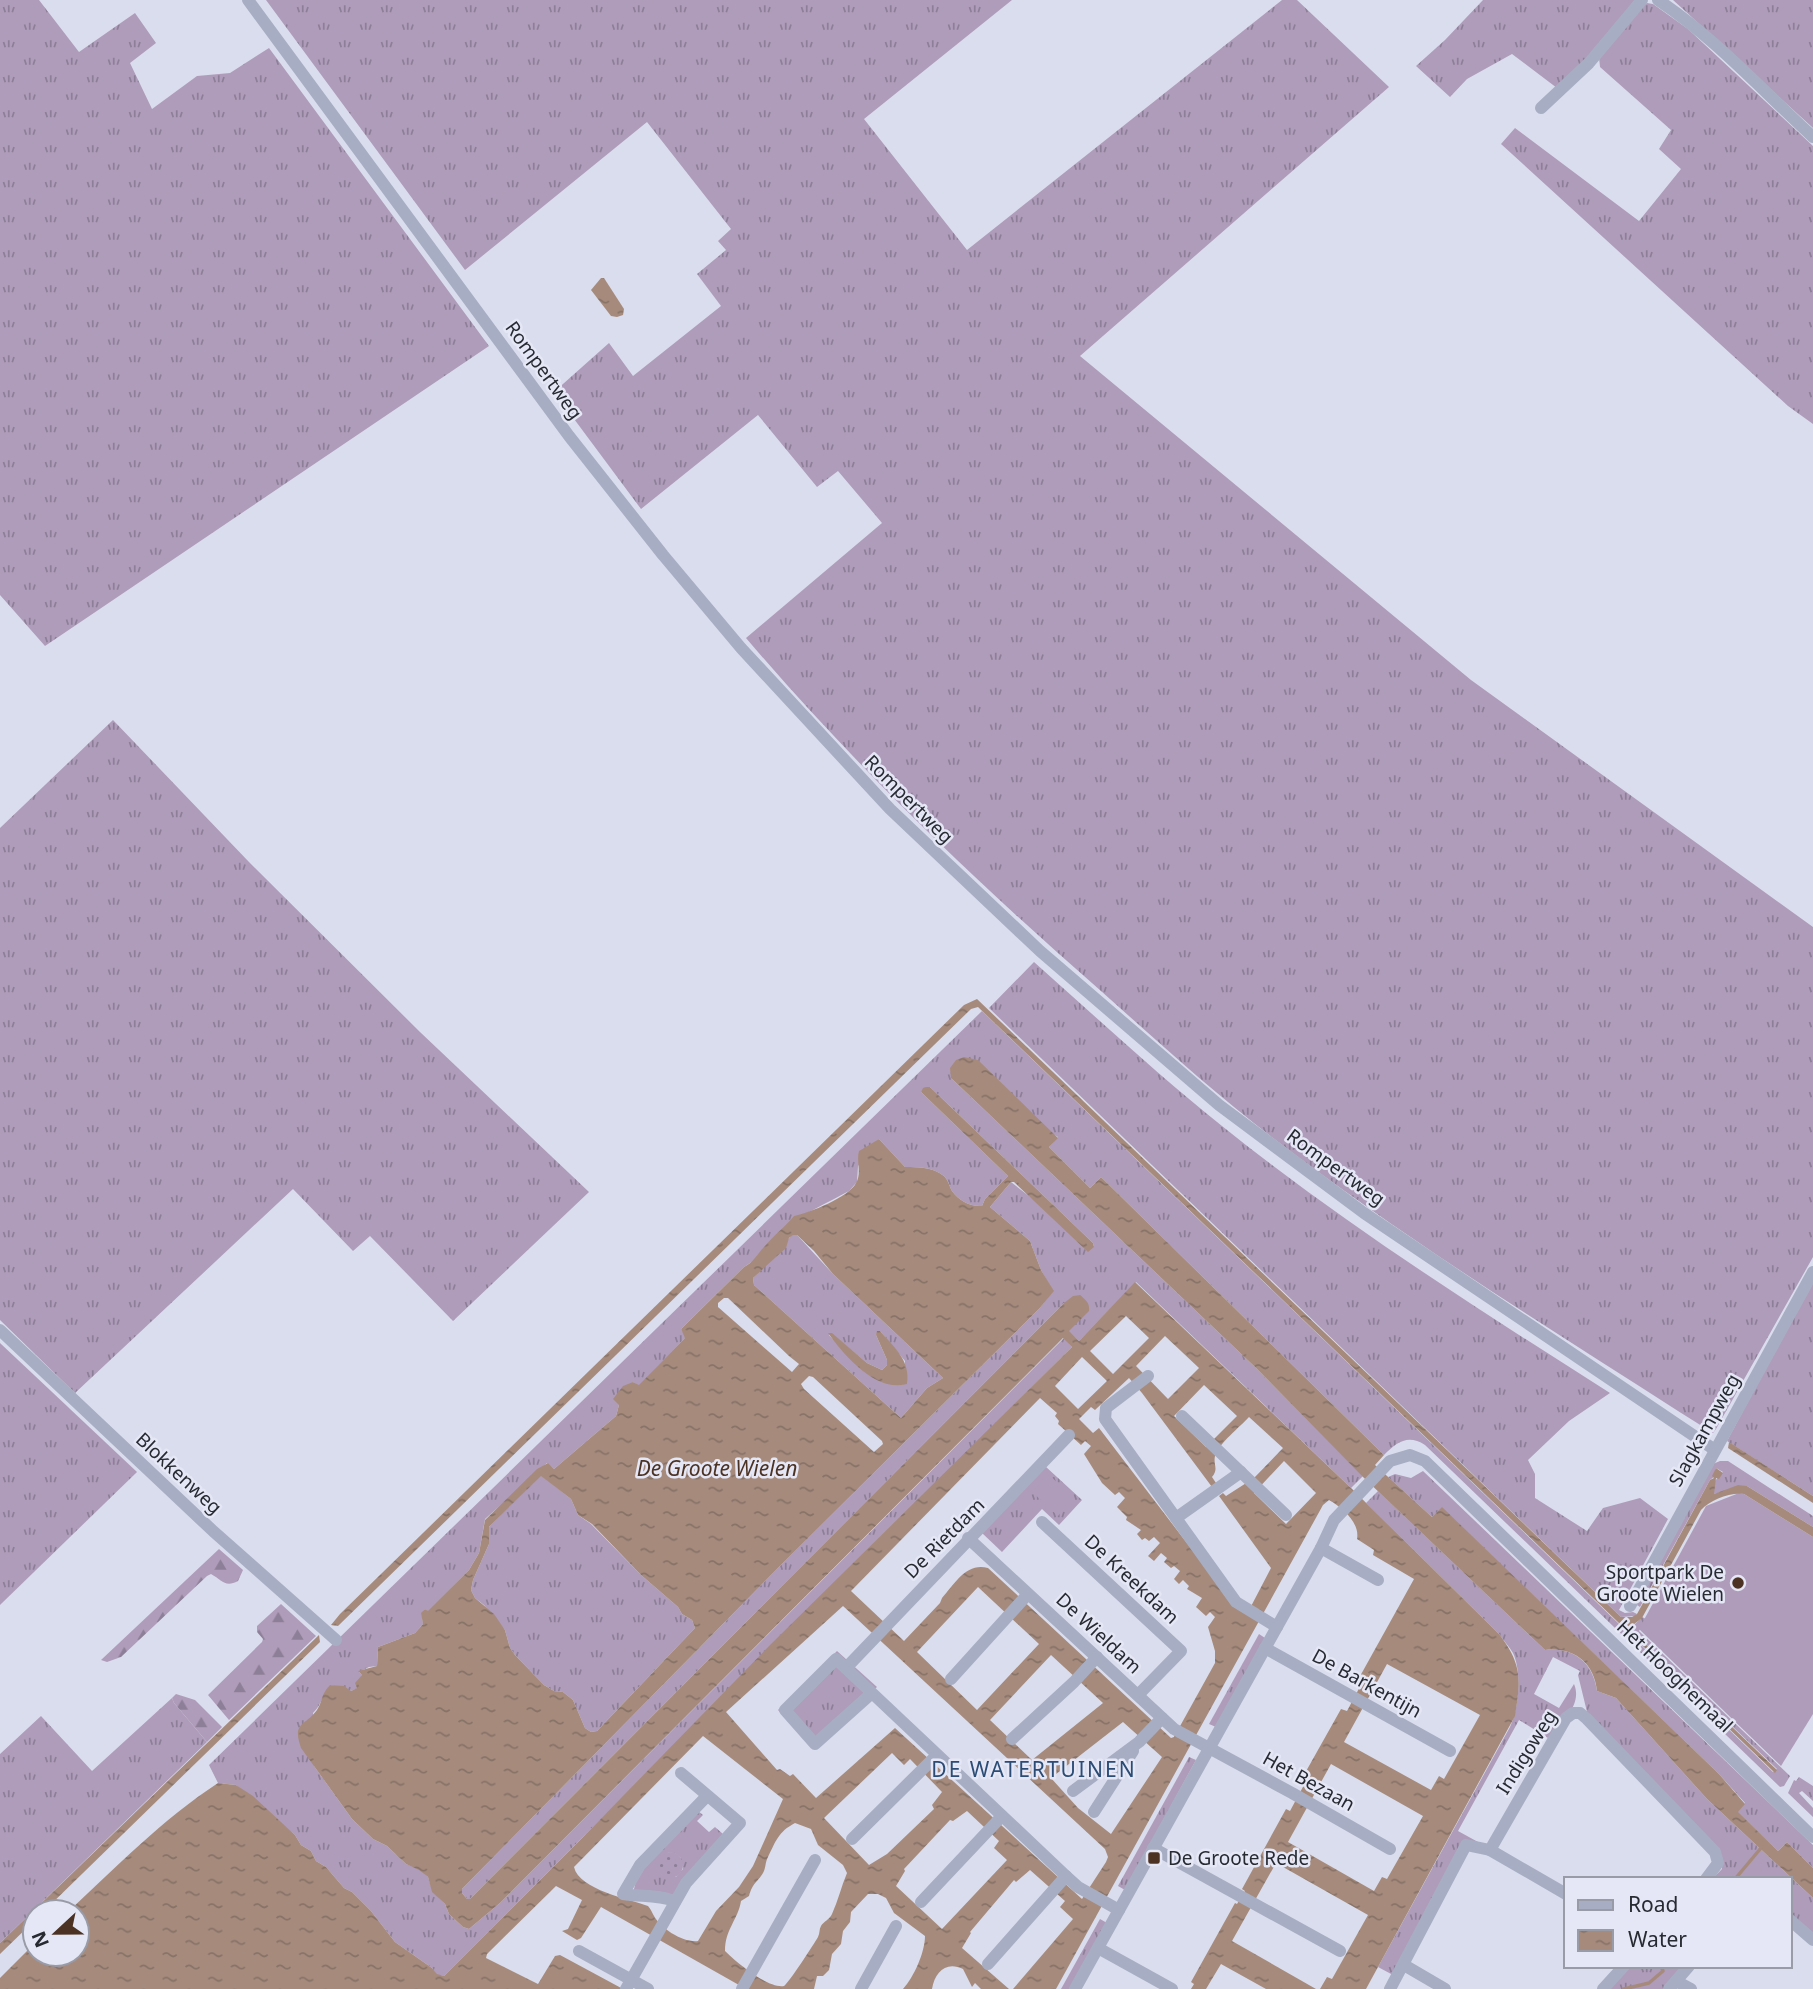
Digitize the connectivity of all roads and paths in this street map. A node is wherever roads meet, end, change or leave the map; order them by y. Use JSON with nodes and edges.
{"nodes":[{"id":1,"x":248,"y":0,"type":"edge"},
{"id":2,"x":1642,"y":0,"type":"edge"},
{"id":3,"x":1658,"y":0,"type":"edge"},
{"id":4,"x":1541,"y":108,"type":"dead end"},
{"id":5,"x":1813,"y":137,"type":"edge"},
{"id":6,"x":1813,"y":1272,"type":"edge"},
{"id":7,"x":0,"y":1330,"type":"edge"},
{"id":8,"x":1148,"y":1376,"type":"dead end"},
{"id":9,"x":1182,"y":1416,"type":"dead end"},
{"id":10,"x":1069,"y":1435,"type":"dead end"},
{"id":11,"x":1715,"y":1450,"type":"junction"},
{"id":12,"x":1245,"y":1475,"type":"junction"},
{"id":13,"x":1286,"y":1515,"type":"dead end"},
{"id":14,"x":1176,"y":1518,"type":"junction"},
{"id":15,"x":1042,"y":1522,"type":"dead end"},
{"id":16,"x":968,"y":1538,"type":"junction"},
{"id":17,"x":1321,"y":1548,"type":"junction"},
{"id":18,"x":1378,"y":1580,"type":"dead end"},
{"id":19,"x":1026,"y":1596,"type":"junction"},
{"id":20,"x":1630,"y":1606,"type":"dead end"},
{"id":21,"x":1271,"y":1623,"type":"junction"},
{"id":22,"x":336,"y":1640,"type":"dead end"},
{"id":23,"x":1265,"y":1648,"type":"junction"},
{"id":24,"x":1095,"y":1660,"type":"junction"},
{"id":25,"x":846,"y":1668,"type":"junction"},
{"id":26,"x":951,"y":1679,"type":"dead end"},
{"id":27,"x":872,"y":1693,"type":"junction"},
{"id":28,"x":1138,"y":1695,"type":"junction"},
{"id":29,"x":1160,"y":1720,"type":"junction"},
{"id":30,"x":1012,"y":1739,"type":"dead end"},
{"id":31,"x":1139,"y":1742,"type":"junction"},
{"id":32,"x":1204,"y":1744,"type":"junction"},
{"id":33,"x":1450,"y":1751,"type":"dead end"},
{"id":34,"x":935,"y":1757,"type":"junction"},
{"id":35,"x":681,"y":1773,"type":"dead end"},
{"id":36,"x":1073,"y":1791,"type":"dead end"},
{"id":37,"x":707,"y":1796,"type":"junction"},
{"id":38,"x":1094,"y":1812,"type":"dead end"},
{"id":39,"x":1001,"y":1818,"type":"junction"},
{"id":40,"x":1813,"y":1837,"type":"edge"},
{"id":41,"x":852,"y":1839,"type":"dead end"},
{"id":42,"x":1153,"y":1848,"type":"junction"},
{"id":43,"x":1390,"y":1849,"type":"dead end"},
{"id":44,"x":1490,"y":1850,"type":"junction"},
{"id":45,"x":815,"y":1860,"type":"dead end"},
{"id":46,"x":1708,"y":1877,"type":"edge"},
{"id":47,"x":1064,"y":1878,"type":"junction"},
{"id":48,"x":1564,"y":1893,"type":"edge"},
{"id":49,"x":674,"y":1901,"type":"junction"},
{"id":50,"x":921,"y":1902,"type":"dead end"},
{"id":51,"x":1113,"y":1906,"type":"junction"},
{"id":52,"x":1792,"y":1922,"type":"edge"},
{"id":53,"x":896,"y":1926,"type":"dead end"},
{"id":54,"x":1813,"y":1940,"type":"edge"},
{"id":55,"x":1098,"y":1948,"type":"junction"},
{"id":56,"x":579,"y":1951,"type":"dead end"},
{"id":57,"x":1340,"y":1951,"type":"dead end"},
{"id":58,"x":988,"y":1964,"type":"dead end"},
{"id":59,"x":1404,"y":1965,"type":"junction"},
{"id":60,"x":1622,"y":1968,"type":"edge"},
{"id":61,"x":1687,"y":1968,"type":"edge"},
{"id":62,"x":628,"y":1985,"type":"edge"},
{"id":63,"x":1673,"y":1985,"type":"edge"},
{"id":64,"x":743,"y":1988,"type":"edge"},
{"id":65,"x":648,"y":1989,"type":"edge"},
{"id":66,"x":861,"y":1989,"type":"edge"},
{"id":67,"x":1075,"y":1989,"type":"edge"},
{"id":68,"x":1172,"y":1989,"type":"edge"},
{"id":69,"x":1390,"y":1989,"type":"edge"},
{"id":70,"x":1445,"y":1989,"type":"edge"},
{"id":71,"x":1603,"y":1989,"type":"edge"},
{"id":72,"x":1690,"y":1989,"type":"edge"}],
"edges":[{"from":1,"to":11,"type":"street","name":"Rompertweg"},
{"from":2,"to":4,"type":"street"},
{"from":3,"to":5,"type":"street"},
{"from":6,"to":11,"type":"street","name":"Slagkampweg"},
{"from":7,"to":22,"type":"street","name":"Blokkenweg"},
{"from":8,"to":14,"type":"street"},
{"from":9,"to":12,"type":"street"},
{"from":10,"to":16,"type":"street","name":"De Rietdam"},
{"from":11,"to":20,"type":"street","name":"Slagkampweg"},
{"from":12,"to":13,"type":"street"},
{"from":12,"to":14,"type":"street"},
{"from":14,"to":21,"type":"street"},
{"from":15,"to":28,"type":"street","name":"De Kreekdam"},
{"from":16,"to":19,"type":"street","name":"De Wieldam"},
{"from":16,"to":25,"type":"street","name":"De Rietdam"},
{"from":17,"to":18,"type":"street"},
{"from":17,"to":21,"type":"street"},
{"from":17,"to":40,"type":"street","name":"Het Hooghemaal"},
{"from":19,"to":24,"type":"street","name":"De Wieldam"},
{"from":19,"to":26,"type":"street"},
{"from":21,"to":23,"type":"street"},
{"from":23,"to":32,"type":"street"},
{"from":23,"to":33,"type":"street","name":"De Barkentijn"},
{"from":24,"to":28,"type":"street","name":"De Wieldam"},
{"from":24,"to":30,"type":"street"},
{"from":25,"to":27,"type":"street"},
{"from":25,"to":27,"type":"street"},
{"from":27,"to":34,"type":"street"},
{"from":28,"to":29,"type":"street","name":"De Wieldam"},
{"from":29,"to":31,"type":"street"},
{"from":29,"to":32,"type":"street","name":"De Wieldam"},
{"from":31,"to":36,"type":"street"},
{"from":31,"to":38,"type":"street"},
{"from":32,"to":42,"type":"street"},
{"from":32,"to":43,"type":"street","name":"Het Bezaan"},
{"from":34,"to":39,"type":"street"},
{"from":34,"to":41,"type":"street"},
{"from":35,"to":37,"type":"street"},
{"from":37,"to":49,"type":"street"},
{"from":37,"to":49,"type":"street"},
{"from":39,"to":47,"type":"street"},
{"from":39,"to":50,"type":"street"},
{"from":42,"to":51,"type":"street"},
{"from":42,"to":57,"type":"street"},
{"from":44,"to":46,"type":"street","name":"Indigoweg"},
{"from":44,"to":48,"type":"street"},
{"from":44,"to":59,"type":"street"},
{"from":45,"to":64,"type":"street"},
{"from":47,"to":51,"type":"street"},
{"from":47,"to":58,"type":"street"},
{"from":49,"to":62,"type":"street"},
{"from":51,"to":55,"type":"street"},
{"from":52,"to":54,"type":"street"},
{"from":53,"to":66,"type":"street"},
{"from":55,"to":67,"type":"street"},
{"from":55,"to":68,"type":"street"},
{"from":56,"to":62,"type":"street"},
{"from":59,"to":69,"type":"street"},
{"from":59,"to":70,"type":"street"},
{"from":60,"to":71,"type":"street"},
{"from":61,"to":63,"type":"street"},
{"from":62,"to":65,"type":"street"},
{"from":63,"to":72,"type":"street"}]}
